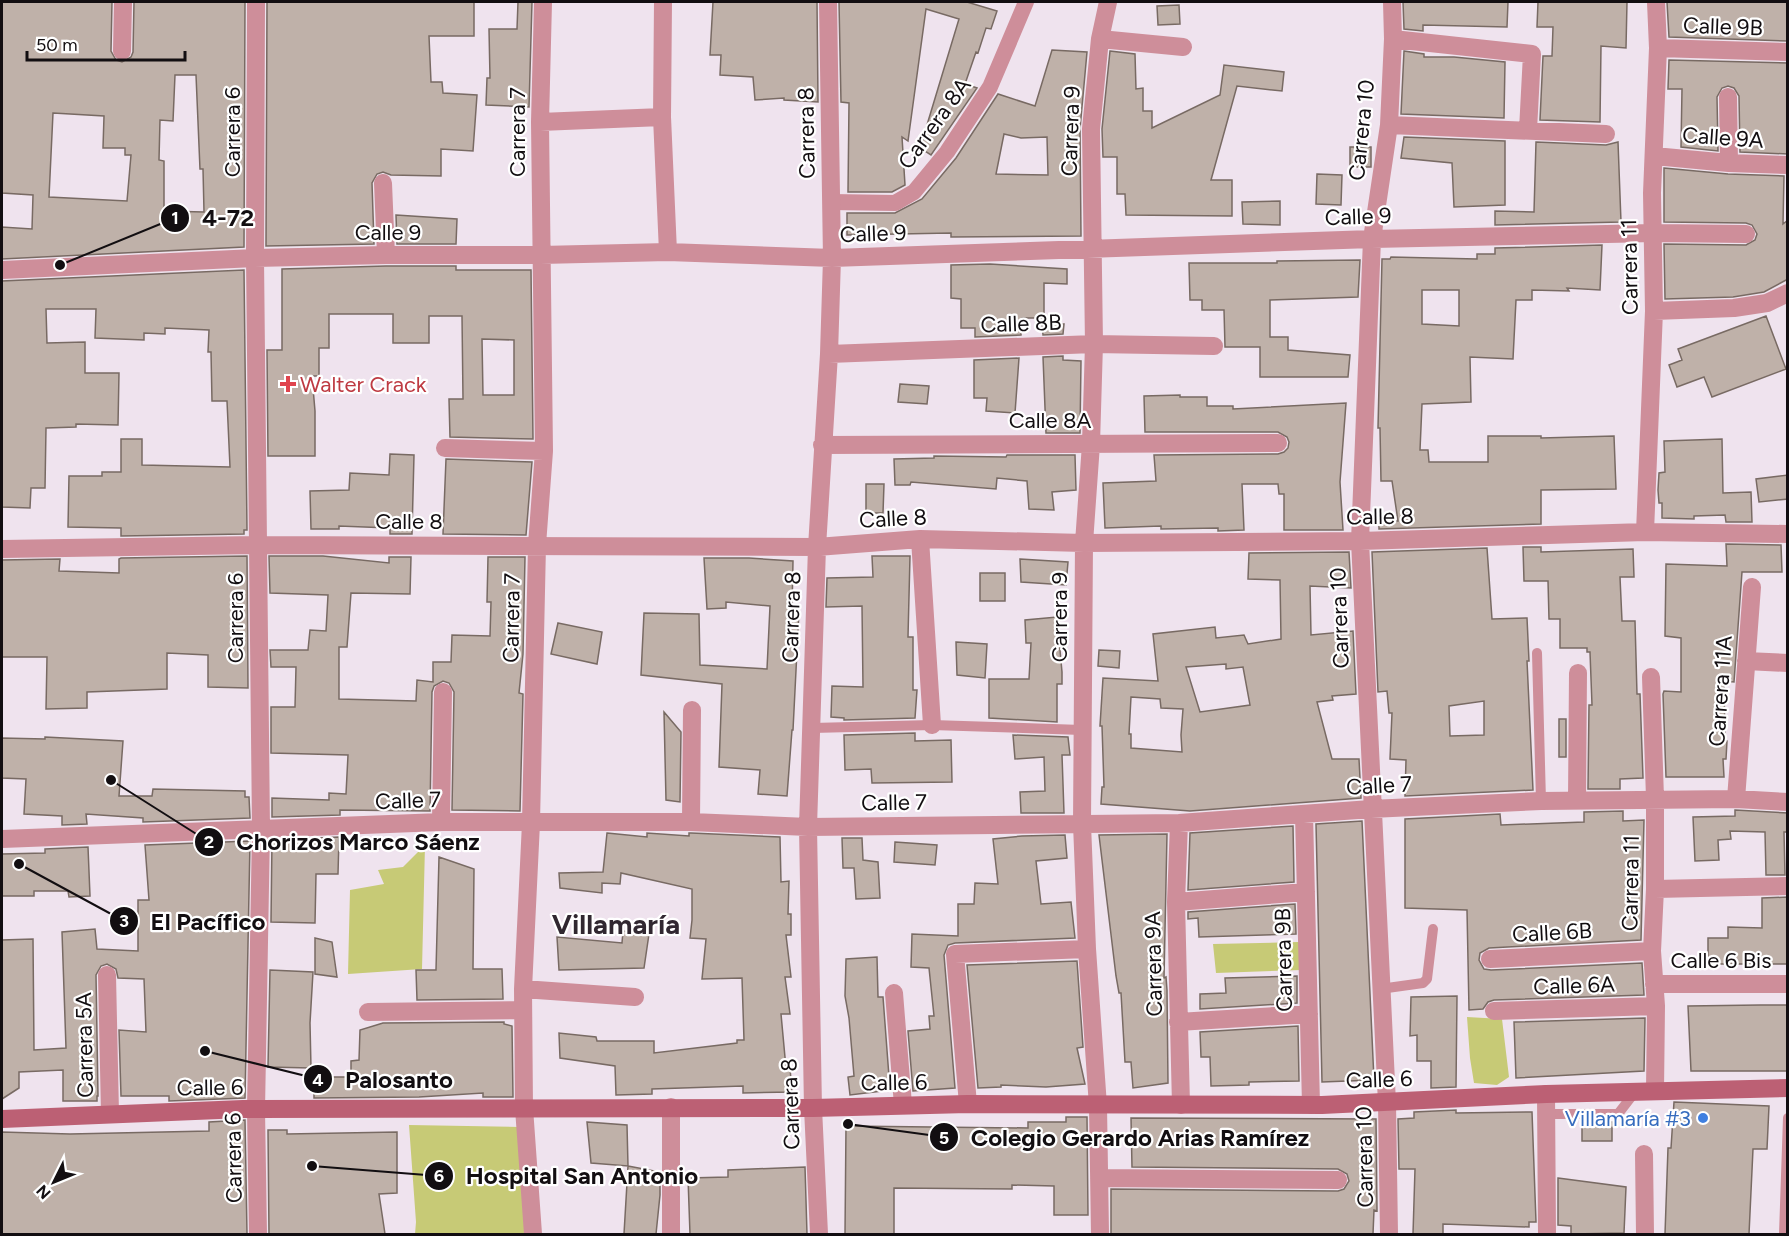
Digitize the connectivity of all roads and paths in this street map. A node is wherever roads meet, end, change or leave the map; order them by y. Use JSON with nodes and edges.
{"nodes":[{"id":1,"x":123,"y":2,"type":"edge"},
{"id":2,"x":256,"y":2,"type":"edge"},
{"id":3,"x":543,"y":2,"type":"edge"},
{"id":4,"x":663,"y":2,"type":"edge"},
{"id":5,"x":828,"y":2,"type":"edge"},
{"id":6,"x":1026,"y":2,"type":"edge"},
{"id":7,"x":1108,"y":2,"type":"edge"},
{"id":8,"x":1392,"y":2,"type":"edge"},
{"id":9,"x":1656,"y":2,"type":"edge"},
{"id":10,"x":1100,"y":39,"type":"junction"},
{"id":11,"x":1393,"y":39,"type":"junction"},
{"id":12,"x":1183,"y":46,"type":"dead end"},
{"id":13,"x":1658,"y":48,"type":"junction"},
{"id":14,"x":122,"y":51,"type":"dead end"},
{"id":15,"x":1788,"y":52,"type":"edge"},
{"id":16,"x":1728,"y":97,"type":"dead end"},
{"id":17,"x":662,"y":117,"type":"junction"},
{"id":18,"x":540,"y":122,"type":"junction"},
{"id":19,"x":1389,"y":125,"type":"junction"},
{"id":20,"x":1528,"y":130,"type":"junction"},
{"id":21,"x":1606,"y":134,"type":"dead end"},
{"id":22,"x":1654,"y":156,"type":"junction"},
{"id":23,"x":1729,"y":163,"type":"junction"},
{"id":24,"x":1788,"y":165,"type":"edge"},
{"id":25,"x":383,"y":183,"type":"dead end"},
{"id":26,"x":831,"y":202,"type":"junction"},
{"id":27,"x":1654,"y":232,"type":"junction"},
{"id":28,"x":1746,"y":234,"type":"dead end"},
{"id":29,"x":1372,"y":239,"type":"junction"},
{"id":30,"x":1093,"y":249,"type":"junction"},
{"id":31,"x":668,"y":252,"type":"junction"},
{"id":32,"x":386,"y":255,"type":"junction"},
{"id":33,"x":541,"y":255,"type":"junction"},
{"id":34,"x":255,"y":258,"type":"junction"},
{"id":35,"x":832,"y":258,"type":"junction"},
{"id":36,"x":2,"y":270,"type":"edge"},
{"id":37,"x":1788,"y":292,"type":"edge"},
{"id":38,"x":1654,"y":311,"type":"junction"},
{"id":39,"x":1094,"y":344,"type":"junction"},
{"id":40,"x":1214,"y":346,"type":"dead end"},
{"id":41,"x":829,"y":354,"type":"junction"},
{"id":42,"x":1090,"y":444,"type":"junction"},
{"id":43,"x":1278,"y":444,"type":"dead end"},
{"id":44,"x":822,"y":445,"type":"junction"},
{"id":45,"x":446,"y":448,"type":"dead end"},
{"id":46,"x":544,"y":451,"type":"junction"},
{"id":47,"x":1645,"y":532,"type":"junction"},
{"id":48,"x":1788,"y":534,"type":"edge"},
{"id":49,"x":920,"y":539,"type":"junction"},
{"id":50,"x":1360,"y":541,"type":"junction"},
{"id":51,"x":1084,"y":543,"type":"junction"},
{"id":52,"x":259,"y":545,"type":"junction"},
{"id":53,"x":537,"y":545,"type":"junction"},
{"id":54,"x":817,"y":547,"type":"junction"},
{"id":55,"x":2,"y":549,"type":"edge"},
{"id":56,"x":1752,"y":587,"type":"dead end"},
{"id":57,"x":1537,"y":653,"type":"dead end"},
{"id":58,"x":1746,"y":661,"type":"junction"},
{"id":59,"x":1788,"y":663,"type":"edge"},
{"id":60,"x":1578,"y":673,"type":"dead end"},
{"id":61,"x":1651,"y":677,"type":"dead end"},
{"id":62,"x":444,"y":692,"type":"dead end"},
{"id":63,"x":692,"y":710,"type":"dead end"},
{"id":64,"x":932,"y":725,"type":"junction"},
{"id":65,"x":812,"y":728,"type":"junction"},
{"id":66,"x":1082,"y":730,"type":"junction"},
{"id":67,"x":1655,"y":798,"type":"junction"},
{"id":68,"x":1736,"y":799,"type":"junction"},
{"id":69,"x":1541,"y":801,"type":"junction"},
{"id":70,"x":1577,"y":801,"type":"junction"},
{"id":71,"x":1788,"y":802,"type":"edge"},
{"id":72,"x":1371,"y":809,"type":"junction"},
{"id":73,"x":1304,"y":814,"type":"junction"},
{"id":74,"x":441,"y":822,"type":"junction"},
{"id":75,"x":691,"y":822,"type":"junction"},
{"id":76,"x":531,"y":823,"type":"junction"},
{"id":77,"x":1179,"y":823,"type":"junction"},
{"id":78,"x":1082,"y":824,"type":"junction"},
{"id":79,"x":808,"y":827,"type":"junction"},
{"id":80,"x":261,"y":830,"type":"junction"},
{"id":81,"x":2,"y":839,"type":"edge"},
{"id":82,"x":1788,"y":886,"type":"edge"},
{"id":83,"x":1655,"y":889,"type":"junction"},
{"id":84,"x":1306,"y":892,"type":"junction"},
{"id":85,"x":1176,"y":902,"type":"junction"},
{"id":86,"x":1433,"y":929,"type":"dead end"},
{"id":87,"x":1087,"y":949,"type":"junction"},
{"id":88,"x":1652,"y":951,"type":"junction"},
{"id":89,"x":1490,"y":959,"type":"dead end"},
{"id":90,"x":107,"y":975,"type":"dead end"},
{"id":91,"x":1654,"y":984,"type":"junction"},
{"id":92,"x":1788,"y":984,"type":"edge"},
{"id":93,"x":523,"y":988,"type":"junction"},
{"id":94,"x":1380,"y":989,"type":"junction"},
{"id":95,"x":894,"y":993,"type":"dead end"},
{"id":96,"x":635,"y":997,"type":"dead end"},
{"id":97,"x":1656,"y":1006,"type":"junction"},
{"id":98,"x":523,"y":1010,"type":"junction"},
{"id":99,"x":1494,"y":1011,"type":"dead end"},
{"id":100,"x":368,"y":1012,"type":"dead end"},
{"id":101,"x":1309,"y":1014,"type":"junction"},
{"id":102,"x":1178,"y":1022,"type":"junction"},
{"id":103,"x":1788,"y":1088,"type":"edge"},
{"id":104,"x":1635,"y":1091,"type":"junction"},
{"id":105,"x":1655,"y":1091,"type":"junction"},
{"id":106,"x":1546,"y":1094,"type":"junction"},
{"id":107,"x":1387,"y":1103,"type":"junction"},
{"id":108,"x":968,"y":1104,"type":"junction"},
{"id":109,"x":1181,"y":1105,"type":"junction"},
{"id":110,"x":1311,"y":1105,"type":"junction"},
{"id":111,"x":903,"y":1106,"type":"junction"},
{"id":112,"x":1098,"y":1106,"type":"junction"},
{"id":113,"x":671,"y":1107,"type":"junction"},
{"id":114,"x":524,"y":1108,"type":"junction"},
{"id":115,"x":813,"y":1108,"type":"junction"},
{"id":116,"x":256,"y":1110,"type":"junction"},
{"id":117,"x":110,"y":1113,"type":"junction"},
{"id":118,"x":1546,"y":1114,"type":"junction"},
{"id":119,"x":1788,"y":1118,"type":"edge"},
{"id":120,"x":2,"y":1119,"type":"edge"},
{"id":121,"x":1644,"y":1154,"type":"dead end"},
{"id":122,"x":1099,"y":1178,"type":"junction"},
{"id":123,"x":1338,"y":1180,"type":"dead end"},
{"id":124,"x":258,"y":1234,"type":"edge"},
{"id":125,"x":533,"y":1234,"type":"edge"},
{"id":126,"x":671,"y":1234,"type":"edge"},
{"id":127,"x":819,"y":1234,"type":"edge"},
{"id":128,"x":1100,"y":1234,"type":"edge"},
{"id":129,"x":1389,"y":1234,"type":"edge"},
{"id":130,"x":1547,"y":1234,"type":"edge"},
{"id":131,"x":1645,"y":1234,"type":"edge"},
{"id":132,"x":1784,"y":1234,"type":"edge"}],
"edges":[{"from":1,"to":14,"type":"street"},
{"from":2,"to":34,"type":"street","name":"Carrera 6"},
{"from":3,"to":18,"type":"street","name":"Carrera 7"},
{"from":4,"to":17,"type":"street"},
{"from":5,"to":26,"type":"street","name":"Carrera 8"},
{"from":6,"to":26,"type":"street","name":"Carrera 8A"},
{"from":7,"to":10,"type":"street","name":"Carrera 9"},
{"from":8,"to":11,"type":"street","name":"Carrera 10"},
{"from":9,"to":13,"type":"street","name":"Carrera 11"},
{"from":10,"to":12,"type":"street"},
{"from":10,"to":30,"type":"street","name":"Carrera 9"},
{"from":11,"to":19,"type":"street","name":"Carrera 10"},
{"from":11,"to":20,"type":"street"},
{"from":13,"to":15,"type":"street","name":"Calle 9B"},
{"from":13,"to":22,"type":"street","name":"Carrera 11"},
{"from":16,"to":23,"type":"street"},
{"from":17,"to":18,"type":"street"},
{"from":17,"to":31,"type":"street"},
{"from":18,"to":33,"type":"street","name":"Carrera 7"},
{"from":19,"to":20,"type":"street"},
{"from":19,"to":29,"type":"street","name":"Carrera 10"},
{"from":20,"to":21,"type":"street"},
{"from":22,"to":23,"type":"street","name":"Calle 9A"},
{"from":22,"to":27,"type":"street","name":"Carrera 11"},
{"from":23,"to":24,"type":"street","name":"Calle 9A"},
{"from":25,"to":32,"type":"street"},
{"from":26,"to":35,"type":"street","name":"Carrera 8"},
{"from":27,"to":28,"type":"street","name":"Calle 9"},
{"from":27,"to":29,"type":"street","name":"Calle 9"},
{"from":27,"to":38,"type":"street","name":"Carrera 11"},
{"from":29,"to":30,"type":"street","name":"Calle 9"},
{"from":29,"to":50,"type":"street","name":"Carrera 10"},
{"from":30,"to":35,"type":"street","name":"Calle 9"},
{"from":30,"to":39,"type":"street","name":"Carrera 9"},
{"from":31,"to":33,"type":"street","name":"Calle 9"},
{"from":31,"to":35,"type":"street","name":"Calle 9"},
{"from":32,"to":33,"type":"street","name":"Calle 9"},
{"from":32,"to":34,"type":"street","name":"Calle 9"},
{"from":33,"to":46,"type":"street","name":"Carrera 7"},
{"from":34,"to":36,"type":"street","name":"Calle 9"},
{"from":34,"to":52,"type":"street","name":"Carrera 6"},
{"from":35,"to":41,"type":"street","name":"Carrera 8"},
{"from":37,"to":38,"type":"street"},
{"from":38,"to":47,"type":"street","name":"Carrera 11"},
{"from":39,"to":40,"type":"street","name":"Calle 8B"},
{"from":39,"to":41,"type":"street","name":"Calle 8B"},
{"from":39,"to":42,"type":"street","name":"Carrera 9"},
{"from":41,"to":44,"type":"street","name":"Carrera 8"},
{"from":42,"to":43,"type":"street","name":"Calle 8A"},
{"from":42,"to":44,"type":"street","name":"Calle 8A"},
{"from":42,"to":51,"type":"street","name":"Carrera 9"},
{"from":44,"to":54,"type":"street","name":"Carrera 8"},
{"from":45,"to":46,"type":"street"},
{"from":46,"to":53,"type":"street","name":"Carrera 7"},
{"from":47,"to":48,"type":"street","name":"Calle 8"},
{"from":47,"to":50,"type":"street","name":"Calle 8"},
{"from":49,"to":51,"type":"street","name":"Calle 8"},
{"from":49,"to":54,"type":"street","name":"Calle 8"},
{"from":49,"to":64,"type":"street"},
{"from":50,"to":51,"type":"street","name":"Calle 8"},
{"from":50,"to":72,"type":"street","name":"Carrera 10"},
{"from":51,"to":66,"type":"street","name":"Carrera 9"},
{"from":52,"to":53,"type":"street","name":"Calle 8"},
{"from":52,"to":55,"type":"street","name":"Calle 8"},
{"from":52,"to":80,"type":"street","name":"Carrera 6"},
{"from":53,"to":54,"type":"street","name":"Calle 8"},
{"from":53,"to":76,"type":"street","name":"Carrera 7"},
{"from":54,"to":65,"type":"street","name":"Carrera 8"},
{"from":56,"to":58,"type":"street","name":"Carrera 11A"},
{"from":57,"to":69,"type":"lane"},
{"from":58,"to":59,"type":"street"},
{"from":58,"to":68,"type":"street","name":"Carrera 11A"},
{"from":60,"to":70,"type":"street"},
{"from":61,"to":67,"type":"street","name":"Carrera 11"},
{"from":62,"to":74,"type":"street"},
{"from":63,"to":75,"type":"street"},
{"from":64,"to":65,"type":"lane"},
{"from":64,"to":66,"type":"lane"},
{"from":65,"to":79,"type":"street","name":"Carrera 8"},
{"from":66,"to":78,"type":"street","name":"Carrera 9"},
{"from":67,"to":68,"type":"street","name":"Calle 7"},
{"from":67,"to":70,"type":"street","name":"Calle 7"},
{"from":67,"to":83,"type":"street","name":"Carrera 11"},
{"from":68,"to":71,"type":"street","name":"Calle 7"},
{"from":69,"to":70,"type":"street","name":"Calle 7"},
{"from":69,"to":72,"type":"street","name":"Calle 7"},
{"from":72,"to":73,"type":"street","name":"Calle 7"},
{"from":72,"to":94,"type":"street","name":"Carrera 10"},
{"from":73,"to":77,"type":"street","name":"Calle 7"},
{"from":73,"to":84,"type":"street","name":"Carrera 9B"},
{"from":74,"to":76,"type":"street","name":"Calle 7"},
{"from":74,"to":80,"type":"street","name":"Calle 7"},
{"from":75,"to":76,"type":"street","name":"Calle 7"},
{"from":75,"to":79,"type":"street","name":"Calle 7"},
{"from":76,"to":93,"type":"street","name":"Carrera 7"},
{"from":77,"to":78,"type":"street","name":"Calle 7"},
{"from":77,"to":85,"type":"street","name":"Carrera 9A"},
{"from":78,"to":79,"type":"street","name":"Calle 7"},
{"from":78,"to":87,"type":"street","name":"Carrera 9"},
{"from":79,"to":115,"type":"street","name":"Carrera 8"},
{"from":80,"to":81,"type":"street","name":"Calle 7"},
{"from":80,"to":116,"type":"street","name":"Carrera 6"},
{"from":82,"to":83,"type":"street"},
{"from":83,"to":88,"type":"street","name":"Carrera 11"},
{"from":84,"to":85,"type":"street"},
{"from":84,"to":101,"type":"street","name":"Carrera 9B"},
{"from":85,"to":102,"type":"street","name":"Carrera 9A"},
{"from":86,"to":94,"type":"lane"},
{"from":87,"to":108,"type":"street"},
{"from":87,"to":112,"type":"street","name":"Carrera 9"},
{"from":88,"to":89,"type":"street","name":"Calle 6B"},
{"from":88,"to":91,"type":"street","name":"Carrera 11"},
{"from":90,"to":117,"type":"street","name":"Carrera 5A"},
{"from":91,"to":92,"type":"street","name":"Calle 6 Bis"},
{"from":91,"to":97,"type":"street","name":"Carrera 11"},
{"from":93,"to":96,"type":"street"},
{"from":93,"to":98,"type":"street","name":"Carrera 7"},
{"from":94,"to":107,"type":"street","name":"Carrera 10"},
{"from":95,"to":111,"type":"street"},
{"from":97,"to":99,"type":"street","name":"Calle 6A"},
{"from":97,"to":105,"type":"street","name":"Carrera 11"},
{"from":98,"to":100,"type":"street"},
{"from":98,"to":114,"type":"street","name":"Carrera 7"},
{"from":101,"to":102,"type":"street"},
{"from":101,"to":110,"type":"street","name":"Carrera 9B"},
{"from":102,"to":109,"type":"street","name":"Carrera 9A"},
{"from":103,"to":105,"type":"main road","name":"Calle 6"},
{"from":104,"to":105,"type":"main road","name":"Calle 6"},
{"from":104,"to":106,"type":"main road","name":"Calle 6"},
{"from":104,"to":118,"type":"lane"},
{"from":106,"to":107,"type":"main road","name":"Calle 6"},
{"from":106,"to":118,"type":"street"},
{"from":107,"to":110,"type":"main road","name":"Calle 6"},
{"from":107,"to":129,"type":"street","name":"Carrera 10"},
{"from":108,"to":111,"type":"main road","name":"Calle 6"},
{"from":108,"to":112,"type":"main road","name":"Calle 6"},
{"from":109,"to":110,"type":"main road","name":"Calle 6"},
{"from":109,"to":112,"type":"main road","name":"Calle 6"},
{"from":111,"to":115,"type":"main road","name":"Calle 6"},
{"from":112,"to":122,"type":"street","name":"Carrera 9"},
{"from":113,"to":114,"type":"main road","name":"Calle 6"},
{"from":113,"to":115,"type":"main road","name":"Calle 6"},
{"from":113,"to":126,"type":"street"},
{"from":114,"to":116,"type":"main road","name":"Calle 6"},
{"from":114,"to":125,"type":"street","name":"Carrera 7"},
{"from":115,"to":127,"type":"street","name":"Carrera 8"},
{"from":116,"to":117,"type":"main road","name":"Calle 6"},
{"from":116,"to":124,"type":"street","name":"Carrera 6"},
{"from":117,"to":120,"type":"main road","name":"Calle 6"},
{"from":118,"to":130,"type":"street"},
{"from":119,"to":132,"type":"lane"},
{"from":121,"to":131,"type":"street"},
{"from":122,"to":123,"type":"street"},
{"from":122,"to":128,"type":"street","name":"Carrera 9"}]}
